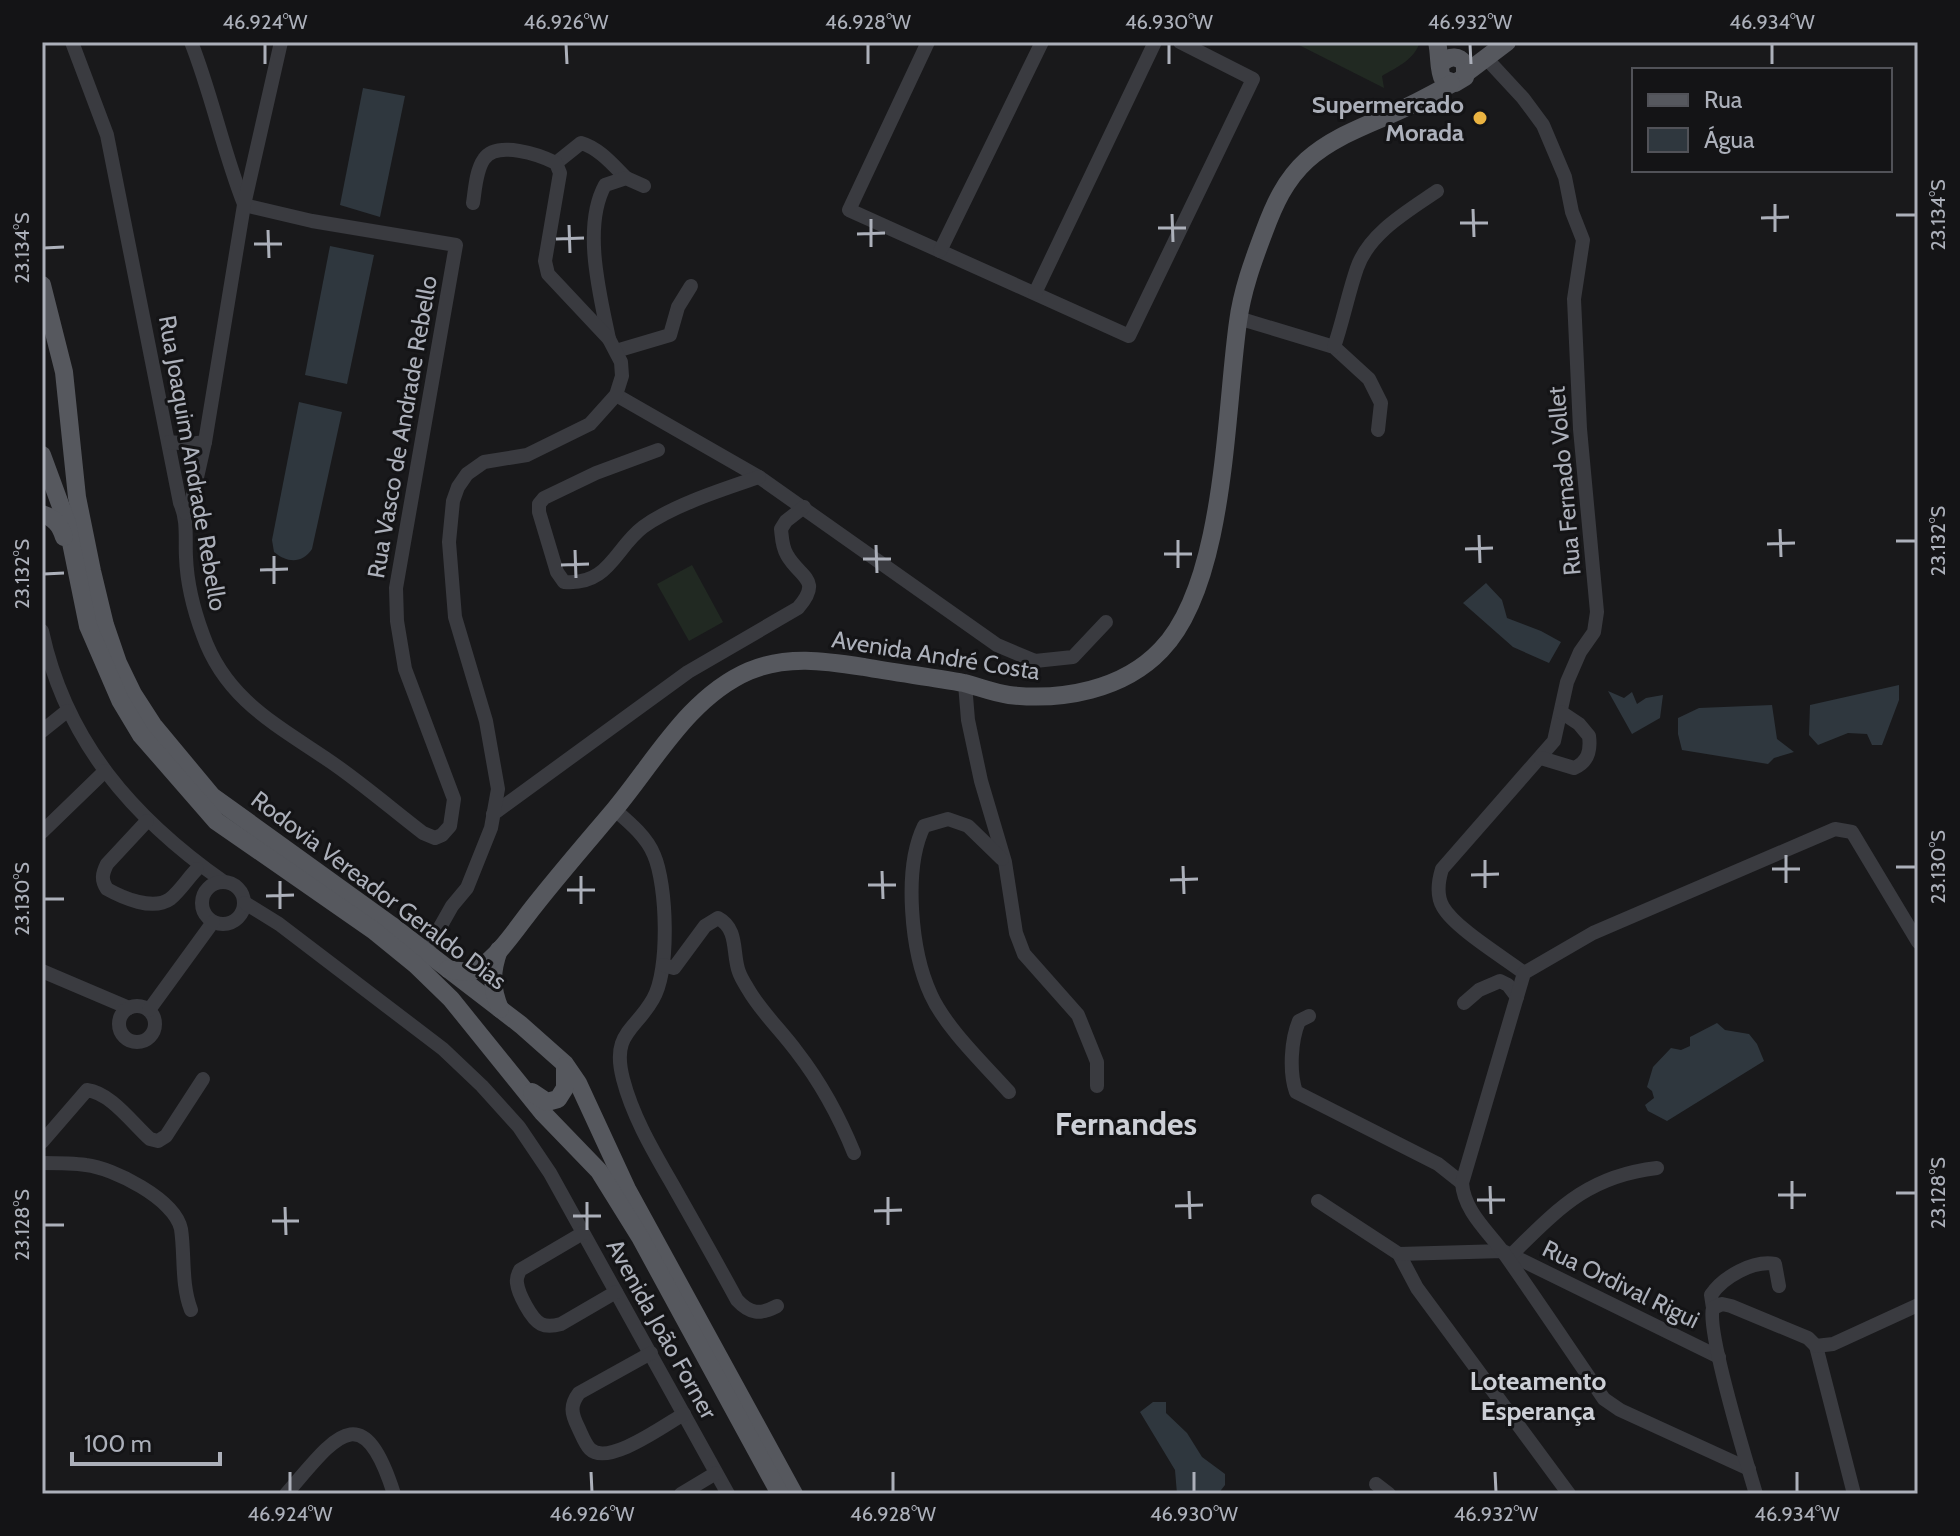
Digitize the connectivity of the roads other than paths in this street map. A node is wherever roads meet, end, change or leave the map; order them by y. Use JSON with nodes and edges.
{"nodes":[{"id":1,"x":72,"y":42,"type":"edge"},
{"id":2,"x":191,"y":42,"type":"edge"},
{"id":3,"x":281,"y":42,"type":"edge"},
{"id":4,"x":928,"y":42,"type":"edge"},
{"id":5,"x":1042,"y":42,"type":"edge"},
{"id":6,"x":1155,"y":42,"type":"edge"},
{"id":7,"x":1180,"y":42,"type":"edge"},
{"id":8,"x":1437,"y":42,"type":"edge"},
{"id":9,"x":1507,"y":42,"type":"edge"},
{"id":10,"x":1484,"y":58,"type":"junction"},
{"id":11,"x":1453,"y":64,"type":"edge"},
{"id":12,"x":556,"y":163,"type":"junction"},
{"id":13,"x":626,"y":178,"type":"junction"},
{"id":14,"x":644,"y":186,"type":"dead end"},
{"id":15,"x":1437,"y":191,"type":"dead end"},
{"id":16,"x":473,"y":203,"type":"dead end"},
{"id":17,"x":244,"y":205,"type":"junction"},
{"id":18,"x":940,"y":251,"type":"junction"},
{"id":19,"x":42,"y":285,"type":"edge"},
{"id":20,"x":691,"y":286,"type":"dead end"},
{"id":21,"x":1035,"y":293,"type":"junction"},
{"id":22,"x":1238,"y":318,"type":"junction"},
{"id":23,"x":613,"y":345,"type":"junction"},
{"id":24,"x":1334,"y":347,"type":"junction"},
{"id":25,"x":42,"y":358,"type":"edge"},
{"id":26,"x":616,"y":395,"type":"junction"},
{"id":27,"x":67,"y":405,"type":"junction"},
{"id":28,"x":1378,"y":430,"type":"dead end"},
{"id":29,"x":169,"y":442,"type":"junction"},
{"id":30,"x":205,"y":442,"type":"junction"},
{"id":31,"x":658,"y":450,"type":"dead end"},
{"id":32,"x":42,"y":455,"type":"edge"},
{"id":33,"x":759,"y":477,"type":"junction"},
{"id":34,"x":804,"y":507,"type":"junction"},
{"id":35,"x":185,"y":513,"type":"junction"},
{"id":36,"x":42,"y":514,"type":"edge"},
{"id":37,"x":75,"y":563,"type":"junction"},
{"id":38,"x":1106,"y":622,"type":"dead end"},
{"id":39,"x":43,"y":637,"type":"edge"},
{"id":40,"x":965,"y":684,"type":"junction"},
{"id":41,"x":67,"y":711,"type":"junction"},
{"id":42,"x":1561,"y":712,"type":"junction"},
{"id":43,"x":42,"y":731,"type":"edge"},
{"id":44,"x":1541,"y":758,"type":"junction"},
{"id":45,"x":105,"y":771,"type":"junction"},
{"id":46,"x":615,"y":810,"type":"junction"},
{"id":47,"x":493,"y":814,"type":"junction"},
{"id":48,"x":147,"y":821,"type":"junction"},
{"id":49,"x":42,"y":832,"type":"edge"},
{"id":50,"x":435,"y":838,"type":"joint"},
{"id":51,"x":1005,"y":862,"type":"junction"},
{"id":52,"x":195,"y":864,"type":"junction"},
{"id":53,"x":224,"y":882,"type":"junction"},
{"id":54,"x":207,"y":889,"type":"junction"},
{"id":55,"x":242,"y":910,"type":"junction"},
{"id":56,"x":213,"y":922,"type":"junction"},
{"id":57,"x":1918,"y":942,"type":"edge"},
{"id":58,"x":499,"y":950,"type":"junction"},
{"id":59,"x":426,"y":952,"type":"junction"},
{"id":60,"x":663,"y":965,"type":"junction"},
{"id":61,"x":448,"y":969,"type":"junction"},
{"id":62,"x":42,"y":971,"type":"edge"},
{"id":63,"x":1524,"y":973,"type":"junction"},
{"id":64,"x":1517,"y":997,"type":"junction"},
{"id":65,"x":1464,"y":1003,"type":"dead end"},
{"id":66,"x":500,"y":1009,"type":"junction"},
{"id":67,"x":149,"y":1010,"type":"junction"},
{"id":68,"x":124,"y":1014,"type":"junction"},
{"id":69,"x":1309,"y":1016,"type":"dead end"},
{"id":70,"x":565,"y":1064,"type":"junction"},
{"id":71,"x":514,"y":1078,"type":"junction"},
{"id":72,"x":203,"y":1079,"type":"dead end"},
{"id":73,"x":1097,"y":1086,"type":"dead end"},
{"id":74,"x":1009,"y":1092,"type":"dead end"},
{"id":75,"x":42,"y":1142,"type":"edge"},
{"id":76,"x":854,"y":1153,"type":"dead end"},
{"id":77,"x":42,"y":1163,"type":"edge"},
{"id":78,"x":1657,"y":1168,"type":"dead end"},
{"id":79,"x":1462,"y":1188,"type":"junction"},
{"id":80,"x":1318,"y":1201,"type":"dead end"},
{"id":81,"x":583,"y":1233,"type":"junction"},
{"id":82,"x":1507,"y":1253,"type":"junction"},
{"id":83,"x":1399,"y":1254,"type":"junction"},
{"id":84,"x":1779,"y":1286,"type":"dead end"},
{"id":85,"x":616,"y":1292,"type":"junction"},
{"id":86,"x":1918,"y":1305,"type":"edge"},
{"id":87,"x":777,"y":1306,"type":"dead end"},
{"id":88,"x":191,"y":1310,"type":"dead end"},
{"id":89,"x":1712,"y":1312,"type":"junction"},
{"id":90,"x":1816,"y":1346,"type":"junction"},
{"id":91,"x":651,"y":1353,"type":"junction"},
{"id":92,"x":1719,"y":1357,"type":"junction"},
{"id":93,"x":684,"y":1414,"type":"junction"},
{"id":94,"x":1749,"y":1469,"type":"junction"},
{"id":95,"x":716,"y":1473,"type":"junction"},
{"id":96,"x":1376,"y":1484,"type":"dead end"},
{"id":97,"x":286,"y":1494,"type":"edge"},
{"id":98,"x":394,"y":1494,"type":"edge"},
{"id":99,"x":681,"y":1494,"type":"edge"},
{"id":100,"x":728,"y":1494,"type":"edge"},
{"id":101,"x":780,"y":1494,"type":"edge"},
{"id":102,"x":794,"y":1494,"type":"edge"},
{"id":103,"x":1389,"y":1494,"type":"edge"},
{"id":104,"x":1569,"y":1494,"type":"edge"},
{"id":105,"x":1756,"y":1494,"type":"edge"},
{"id":106,"x":1854,"y":1494,"type":"edge"}],
"edges":[{"from":1,"to":29,"type":"street","name":"Rua Joaquim Andrade Rebello"},
{"from":2,"to":17,"type":"street"},
{"from":3,"to":17,"type":"street"},
{"from":4,"to":18,"type":"street"},
{"from":5,"to":18,"type":"street"},
{"from":6,"to":21,"type":"street"},
{"from":7,"to":21,"type":"street"},
{"from":8,"to":11,"type":"main road"},
{"from":9,"to":10,"type":"main road"},
{"from":10,"to":11,"type":"main road"},
{"from":10,"to":42,"type":"street","name":"Rua Fernado Vollet"},
{"from":11,"to":22,"type":"main road","name":"Avenida André Costa"},
{"from":12,"to":13,"type":"street"},
{"from":12,"to":16,"type":"street"},
{"from":12,"to":23,"type":"street"},
{"from":13,"to":14,"type":"street"},
{"from":13,"to":23,"type":"street"},
{"from":15,"to":24,"type":"street"},
{"from":17,"to":30,"type":"street"},
{"from":17,"to":50,"type":"street","name":"Rua Vasco de Andrade Rebello"},
{"from":18,"to":21,"type":"street"},
{"from":19,"to":27,"type":"main road","name":"Rodovia Vereador Geraldo Dias"},
{"from":20,"to":23,"type":"street"},
{"from":22,"to":24,"type":"street"},
{"from":22,"to":40,"type":"main road","name":"Avenida André Costa"},
{"from":23,"to":26,"type":"street"},
{"from":24,"to":28,"type":"street"},
{"from":25,"to":27,"type":"main road"},
{"from":26,"to":33,"type":"street"},
{"from":26,"to":47,"type":"street"},
{"from":27,"to":59,"type":"main road","name":"Rodovia Vereador Geraldo Dias"},
{"from":29,"to":30,"type":"street"},
{"from":29,"to":35,"type":"street","name":"Rua Joaquim Andrade Rebello"},
{"from":30,"to":35,"type":"street"},
{"from":31,"to":33,"type":"street"},
{"from":32,"to":37,"type":"main road","name":"Rodovia Vereador Geraldo Dias"},
{"from":33,"to":34,"type":"street"},
{"from":34,"to":38,"type":"street"},
{"from":34,"to":47,"type":"street"},
{"from":35,"to":50,"type":"street","name":"Rua Joaquim Andrade Rebello"},
{"from":36,"to":37,"type":"main road"},
{"from":37,"to":71,"type":"main road","name":"Rodovia Vereador Geraldo Dias"},
{"from":39,"to":41,"type":"street"},
{"from":40,"to":46,"type":"main road","name":"Avenida André Costa"},
{"from":40,"to":51,"type":"street"},
{"from":41,"to":43,"type":"street"},
{"from":41,"to":45,"type":"street"},
{"from":42,"to":44,"type":"street","name":"Rua Fernado Vollet"},
{"from":42,"to":44,"type":"street"},
{"from":44,"to":63,"type":"street","name":"Rua Fernado Vollet"},
{"from":45,"to":48,"type":"street"},
{"from":45,"to":49,"type":"street"},
{"from":46,"to":58,"type":"main road","name":"Avenida André Costa"},
{"from":46,"to":60,"type":"street"},
{"from":47,"to":59,"type":"street"},
{"from":48,"to":52,"type":"street"},
{"from":48,"to":52,"type":"street"},
{"from":51,"to":73,"type":"street"},
{"from":51,"to":74,"type":"street"},
{"from":52,"to":53,"type":"street"},
{"from":52,"to":54,"type":"street"},
{"from":53,"to":54,"type":"street"},
{"from":53,"to":55,"type":"street"},
{"from":54,"to":56,"type":"street"},
{"from":55,"to":56,"type":"street"},
{"from":55,"to":81,"type":"street","name":"Avenida João Forner"},
{"from":56,"to":67,"type":"street"},
{"from":57,"to":63,"type":"street"},
{"from":58,"to":61,"type":"main road","name":"Avenida André Costa"},
{"from":58,"to":66,"type":"main road","name":"Avenida André Costa"},
{"from":59,"to":61,"type":"main road","name":"Rodovia Vereador Geraldo Dias"},
{"from":60,"to":76,"type":"street"},
{"from":60,"to":87,"type":"street"},
{"from":61,"to":66,"type":"main road","name":"Rodovia Vereador Geraldo Dias"},
{"from":62,"to":68,"type":"street"},
{"from":63,"to":64,"type":"street"},
{"from":64,"to":65,"type":"street"},
{"from":64,"to":79,"type":"street"},
{"from":66,"to":70,"type":"main road","name":"Rodovia Vereador Geraldo Dias"},
{"from":67,"to":68,"type":"street"},
{"from":67,"to":68,"type":"street"},
{"from":69,"to":79,"type":"street"},
{"from":70,"to":71,"type":"main road"},
{"from":70,"to":102,"type":"main road","name":"Rodovia Vereador Geraldo Dias"},
{"from":71,"to":101,"type":"main road","name":"Rodovia Vereador Geraldo Dias"},
{"from":72,"to":75,"type":"street"},
{"from":77,"to":88,"type":"street"},
{"from":78,"to":82,"type":"street"},
{"from":79,"to":82,"type":"street"},
{"from":80,"to":83,"type":"street"},
{"from":81,"to":85,"type":"street","name":"Avenida João Forner"},
{"from":81,"to":85,"type":"street"},
{"from":82,"to":83,"type":"street"},
{"from":82,"to":92,"type":"street","name":"Rua Ordival Rigui"},
{"from":82,"to":94,"type":"street"},
{"from":83,"to":104,"type":"street"},
{"from":84,"to":89,"type":"street"},
{"from":85,"to":91,"type":"street","name":"Avenida João Forner"},
{"from":86,"to":90,"type":"street"},
{"from":89,"to":90,"type":"street"},
{"from":89,"to":92,"type":"street"},
{"from":90,"to":106,"type":"street"},
{"from":91,"to":93,"type":"street","name":"Avenida João Forner"},
{"from":91,"to":93,"type":"street"},
{"from":92,"to":94,"type":"street"},
{"from":93,"to":95,"type":"street","name":"Avenida João Forner"},
{"from":94,"to":105,"type":"street"},
{"from":95,"to":99,"type":"street"},
{"from":95,"to":100,"type":"street","name":"Avenida João Forner"},
{"from":96,"to":103,"type":"street"},
{"from":97,"to":98,"type":"street"}]}
